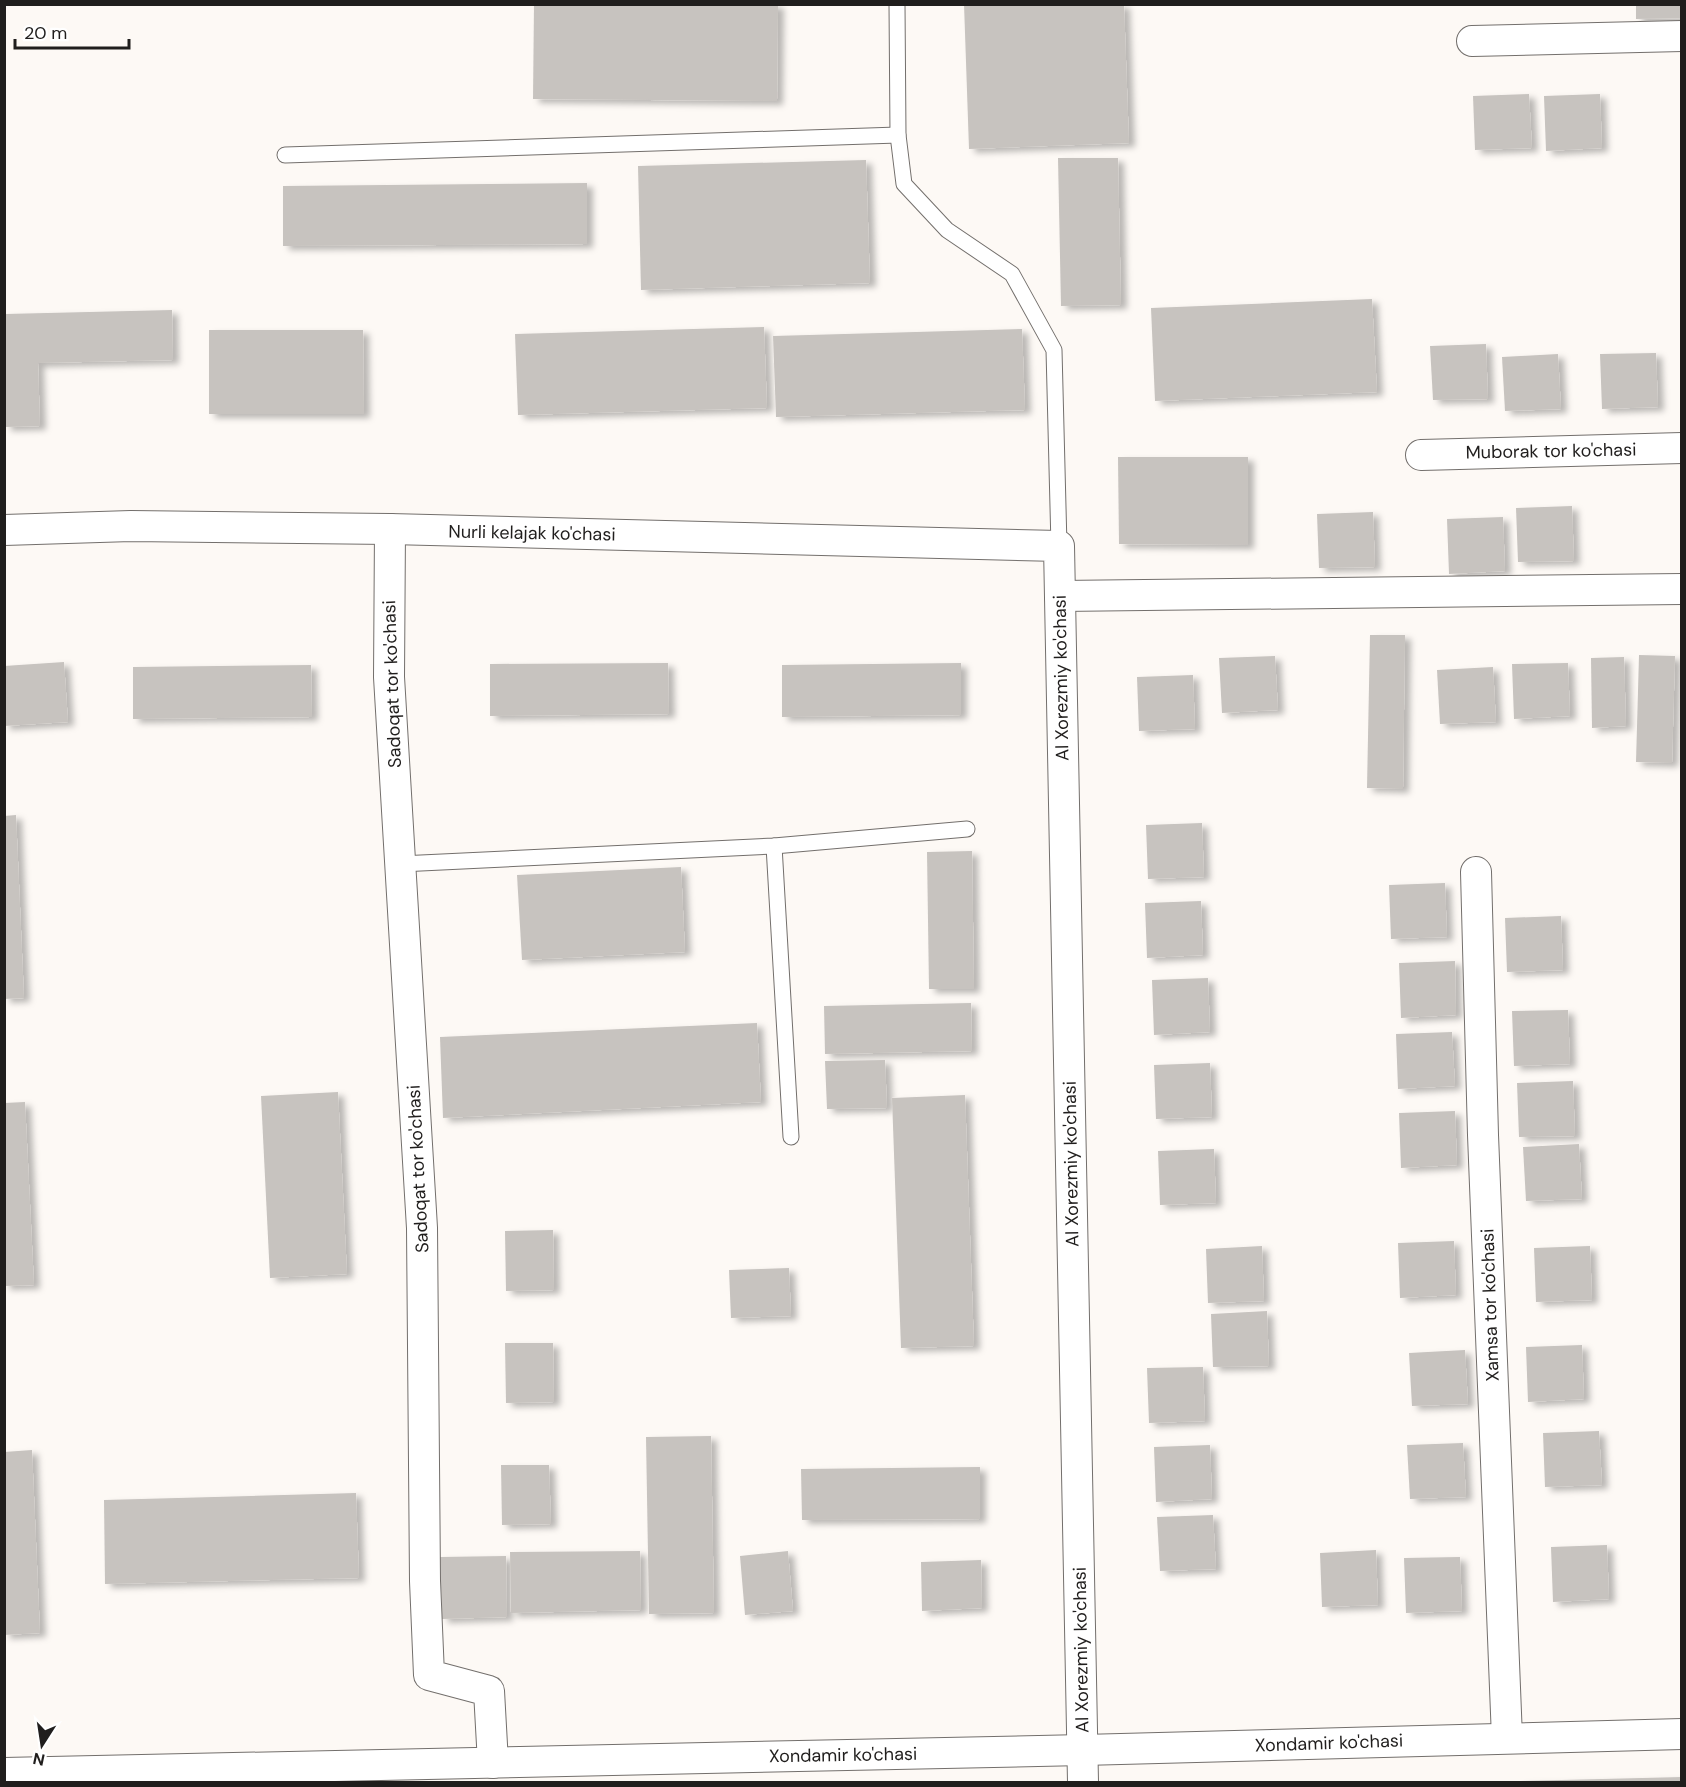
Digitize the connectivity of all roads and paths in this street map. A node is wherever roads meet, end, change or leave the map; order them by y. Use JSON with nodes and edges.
{"nodes":[{"id":1,"x":897,"y":4,"type":"edge"},
{"id":2,"x":1682,"y":36,"type":"edge"},
{"id":3,"x":1472,"y":41,"type":"dead end"},
{"id":4,"x":898,"y":135,"type":"junction"},
{"id":5,"x":285,"y":155,"type":"dead end"},
{"id":6,"x":1682,"y":448,"type":"edge"},
{"id":7,"x":1420,"y":455,"type":"dead end"},
{"id":8,"x":4,"y":530,"type":"edge"},
{"id":9,"x":390,"y":530,"type":"junction"},
{"id":10,"x":1059,"y":546,"type":"junction"},
{"id":11,"x":1682,"y":590,"type":"edge"},
{"id":12,"x":1060,"y":596,"type":"junction"},
{"id":13,"x":967,"y":829,"type":"dead end"},
{"id":14,"x":774,"y":846,"type":"junction"},
{"id":15,"x":400,"y":864,"type":"junction"},
{"id":16,"x":1476,"y":873,"type":"dead end"},
{"id":17,"x":791,"y":1137,"type":"dead end"},
{"id":18,"x":1682,"y":1734,"type":"edge"},
{"id":19,"x":1507,"y":1738,"type":"junction"},
{"id":20,"x":1083,"y":1750,"type":"junction"},
{"id":21,"x":493,"y":1763,"type":"junction"},
{"id":22,"x":4,"y":1773,"type":"edge"},
{"id":23,"x":1083,"y":1782,"type":"edge"}],
"edges":[{"from":1,"to":4,"type":"lane"},
{"from":2,"to":3,"type":"street"},
{"from":4,"to":5,"type":"lane"},
{"from":4,"to":10,"type":"lane"},
{"from":6,"to":7,"type":"street","name":"Muborak tor ko'chasi"},
{"from":8,"to":9,"type":"street","name":"Nurli kelajak ko'chasi"},
{"from":9,"to":10,"type":"street","name":"Nurli kelajak ko'chasi"},
{"from":9,"to":15,"type":"street","name":"Sadoqat tor ko'chasi"},
{"from":10,"to":12,"type":"street","name":"Al Xorezmiy ko'chasi"},
{"from":11,"to":12,"type":"street"},
{"from":12,"to":20,"type":"street","name":"Al Xorezmiy ko'chasi"},
{"from":13,"to":14,"type":"lane"},
{"from":14,"to":15,"type":"lane"},
{"from":14,"to":17,"type":"lane"},
{"from":15,"to":21,"type":"street","name":"Sadoqat tor ko'chasi"},
{"from":16,"to":19,"type":"street","name":"Xamsa tor ko'chasi"},
{"from":18,"to":19,"type":"street","name":"Xondamir ko'chasi"},
{"from":19,"to":20,"type":"street","name":"Xondamir ko'chasi"},
{"from":20,"to":21,"type":"street","name":"Xondamir ko'chasi"},
{"from":20,"to":23,"type":"street","name":"Al Xorezmiy ko'chasi"},
{"from":21,"to":22,"type":"street","name":"Xondamir ko'chasi"}]}
